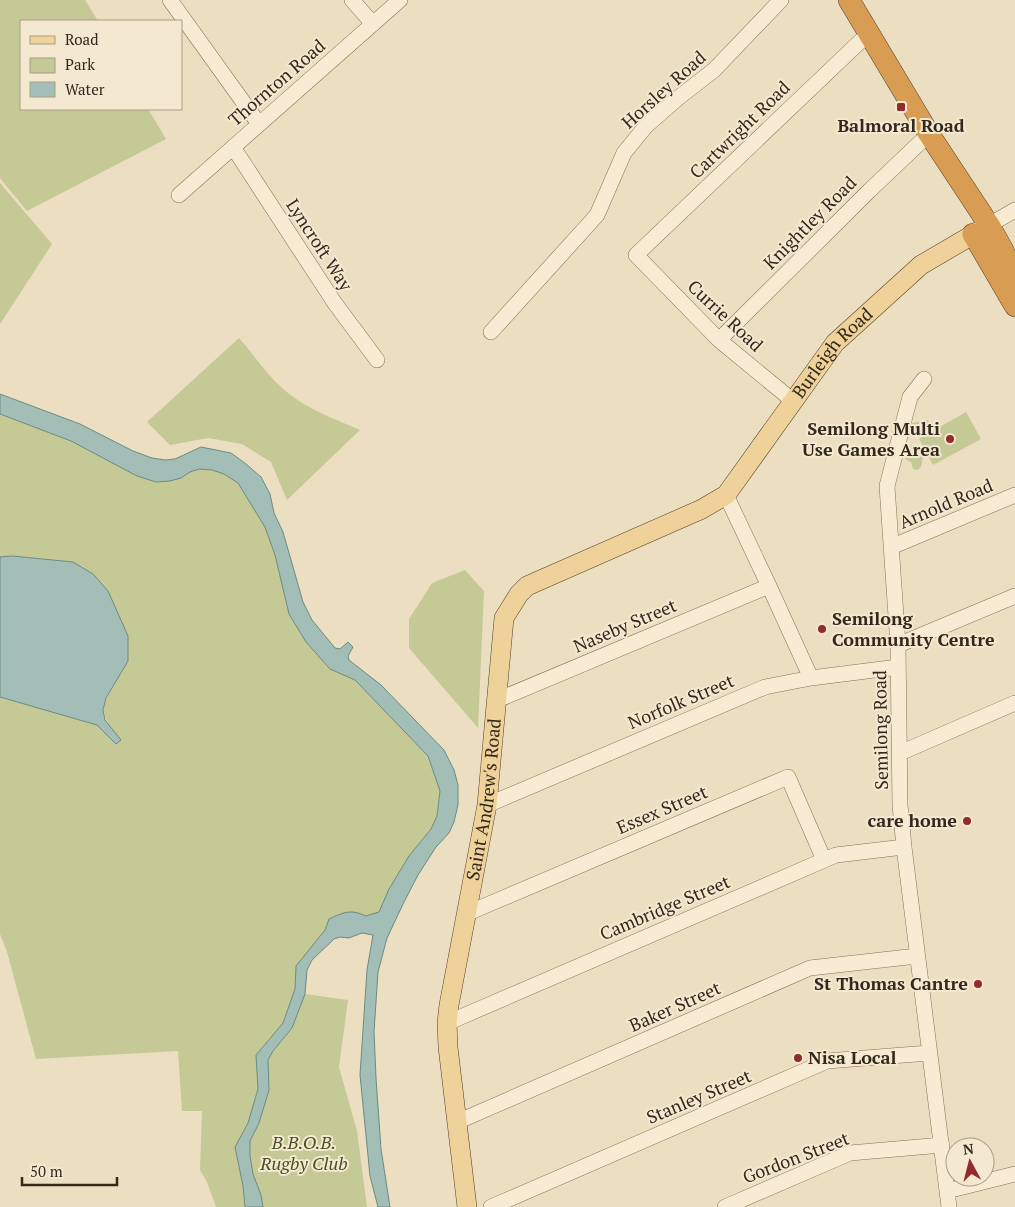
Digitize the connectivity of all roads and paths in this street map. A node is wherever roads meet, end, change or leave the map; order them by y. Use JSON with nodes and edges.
{"nodes":[{"id":1,"x":170,"y":0,"type":"edge"},
{"id":2,"x":352,"y":0,"type":"edge"},
{"id":3,"x":400,"y":0,"type":"edge"},
{"id":4,"x":781,"y":0,"type":"edge"},
{"id":5,"x":849,"y":0,"type":"edge"},
{"id":6,"x":373,"y":24,"type":"junction"},
{"id":7,"x":869,"y":33,"type":"junction"},
{"id":8,"x":259,"y":124,"type":"junction"},
{"id":9,"x":929,"y":134,"type":"junction"},
{"id":10,"x":233,"y":147,"type":"junction"},
{"id":11,"x":179,"y":195,"type":"dead end"},
{"id":12,"x":1015,"y":210,"type":"edge"},
{"id":13,"x":981,"y":230,"type":"junction"},
{"id":14,"x":636,"y":255,"type":"joint"},
{"id":15,"x":1015,"y":280,"type":"edge"},
{"id":16,"x":1015,"y":306,"type":"edge"},
{"id":17,"x":491,"y":332,"type":"dead end"},
{"id":18,"x":719,"y":340,"type":"junction"},
{"id":19,"x":377,"y":360,"type":"dead end"},
{"id":20,"x":924,"y":379,"type":"dead end"},
{"id":21,"x":792,"y":400,"type":"junction"},
{"id":22,"x":726,"y":495,"type":"junction"},
{"id":23,"x":1015,"y":495,"type":"edge"},
{"id":24,"x":702,"y":509,"type":"joint"},
{"id":25,"x":891,"y":547,"type":"junction"},
{"id":26,"x":769,"y":586,"type":"junction"},
{"id":27,"x":1015,"y":596,"type":"edge"},
{"id":28,"x":898,"y":645,"type":"junction"},
{"id":29,"x":898,"y":667,"type":"junction"},
{"id":30,"x":811,"y":678,"type":"junction"},
{"id":31,"x":496,"y":702,"type":"junction"},
{"id":32,"x":1015,"y":703,"type":"edge"},
{"id":33,"x":900,"y":753,"type":"junction"},
{"id":34,"x":487,"y":805,"type":"junction"},
{"id":35,"x":904,"y":847,"type":"junction"},
{"id":36,"x":824,"y":860,"type":"junction"},
{"id":37,"x":468,"y":913,"type":"junction"},
{"id":38,"x":917,"y":956,"type":"junction"},
{"id":39,"x":447,"y":1023,"type":"junction"},
{"id":40,"x":929,"y":1053,"type":"junction"},
{"id":41,"x":456,"y":1122,"type":"junction"},
{"id":42,"x":942,"y":1145,"type":"junction"},
{"id":43,"x":1015,"y":1174,"type":"edge"},
{"id":44,"x":948,"y":1191,"type":"junction"},
{"id":45,"x":467,"y":1207,"type":"edge"},
{"id":46,"x":491,"y":1207,"type":"edge"},
{"id":47,"x":725,"y":1207,"type":"edge"},
{"id":48,"x":949,"y":1207,"type":"edge"}],
"edges":[{"from":1,"to":8,"type":"street"},
{"from":2,"to":6,"type":"street"},
{"from":3,"to":6,"type":"street","name":"Thornton Road"},
{"from":4,"to":17,"type":"street","name":"Horsley Road"},
{"from":5,"to":7,"type":"highway"},
{"from":6,"to":8,"type":"street","name":"Thornton Road"},
{"from":7,"to":9,"type":"highway"},
{"from":7,"to":14,"type":"street","name":"Cartwright Road"},
{"from":8,"to":10,"type":"street","name":"Thornton Road"},
{"from":9,"to":13,"type":"highway"},
{"from":9,"to":18,"type":"street","name":"Knightley Road"},
{"from":10,"to":11,"type":"street","name":"Thornton Road"},
{"from":10,"to":19,"type":"street","name":"Lyncroft Way"},
{"from":12,"to":13,"type":"street"},
{"from":13,"to":15,"type":"highway"},
{"from":13,"to":16,"type":"highway"},
{"from":13,"to":21,"type":"main road","name":"Burleigh Road"},
{"from":14,"to":18,"type":"street","name":"Currie Road"},
{"from":18,"to":21,"type":"street","name":"Currie Road"},
{"from":20,"to":25,"type":"street","name":"Semilong Road"},
{"from":21,"to":22,"type":"main road","name":"Burleigh Road"},
{"from":22,"to":24,"type":"main road","name":"Burleigh Road"},
{"from":22,"to":26,"type":"street"},
{"from":23,"to":25,"type":"street","name":"Arnold Road"},
{"from":24,"to":31,"type":"main road","name":"Saint Andrew's Road"},
{"from":25,"to":28,"type":"street","name":"Semilong Road"},
{"from":26,"to":30,"type":"street"},
{"from":26,"to":31,"type":"street","name":"Naseby Street"},
{"from":27,"to":28,"type":"street"},
{"from":28,"to":29,"type":"street","name":"Semilong Road"},
{"from":29,"to":30,"type":"street","name":"Norfolk Street"},
{"from":29,"to":33,"type":"street","name":"Semilong Road"},
{"from":30,"to":34,"type":"street","name":"Norfolk Street"},
{"from":31,"to":34,"type":"main road","name":"Saint Andrew's Road"},
{"from":32,"to":33,"type":"street"},
{"from":33,"to":35,"type":"street","name":"Semilong Road"},
{"from":34,"to":37,"type":"main road","name":"Saint Andrew's Road"},
{"from":35,"to":36,"type":"street","name":"Cambridge Street"},
{"from":35,"to":38,"type":"street","name":"Semilong Road"},
{"from":36,"to":37,"type":"street","name":"Essex Street"},
{"from":36,"to":39,"type":"street","name":"Cambridge Street"},
{"from":37,"to":39,"type":"main road","name":"Saint Andrew's Road"},
{"from":38,"to":40,"type":"street","name":"Semilong Road"},
{"from":38,"to":41,"type":"street","name":"Baker Street"},
{"from":39,"to":41,"type":"main road","name":"Saint Andrew's Road"},
{"from":40,"to":42,"type":"street","name":"Semilong Road"},
{"from":40,"to":46,"type":"street","name":"Stanley Street"},
{"from":41,"to":45,"type":"main road","name":"Saint Andrew's Road"},
{"from":42,"to":44,"type":"street","name":"Semilong Road"},
{"from":42,"to":47,"type":"street","name":"Gordon Street"},
{"from":43,"to":44,"type":"street"},
{"from":44,"to":48,"type":"street","name":"Semilong Road"}]}
